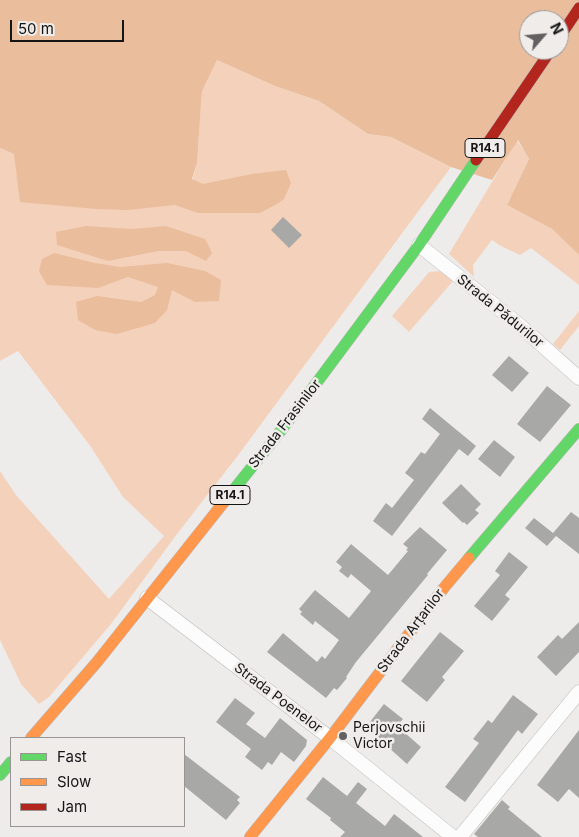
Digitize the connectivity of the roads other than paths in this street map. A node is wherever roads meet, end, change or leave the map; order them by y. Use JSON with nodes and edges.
{"nodes":[{"id":1,"x":579,"y":8,"type":"edge"},
{"id":2,"x":569,"y":23,"type":"edge"},
{"id":3,"x":544,"y":60,"type":"edge"},
{"id":4,"x":419,"y":245,"type":"junction"},
{"id":5,"x":579,"y":378,"type":"edge"},
{"id":6,"x":579,"y":430,"type":"edge"},
{"id":7,"x":148,"y":598,"type":"junction"},
{"id":8,"x":579,"y":692,"type":"edge"},
{"id":9,"x":32,"y":737,"type":"edge"},
{"id":10,"x":330,"y":738,"type":"junction"},
{"id":11,"x":10,"y":763,"type":"edge"},
{"id":12,"x":0,"y":775,"type":"edge"},
{"id":13,"x":250,"y":837,"type":"edge"},
{"id":14,"x":453,"y":837,"type":"edge"},
{"id":15,"x":460,"y":837,"type":"edge"}],
"edges":[{"from":1,"to":2,"type":"main road"},
{"from":3,"to":4,"type":"main road","number":"R14.1"},
{"from":4,"to":5,"type":"street","name":"Strada Pădurilor"},
{"from":4,"to":7,"type":"main road","name":"Strada Frasinilor","number":"R14.1"},
{"from":6,"to":10,"type":"main road","name":"Strada Arțarilor"},
{"from":7,"to":9,"type":"main road","name":"Strada Frasinilor","number":"R14.1"},
{"from":7,"to":10,"type":"street","name":"Strada Poenelor"},
{"from":8,"to":15,"type":"street"},
{"from":10,"to":13,"type":"main road","name":"Strada Arțarilor"},
{"from":10,"to":14,"type":"street","name":"Strada Poenelor"},
{"from":11,"to":12,"type":"main road"}]}
